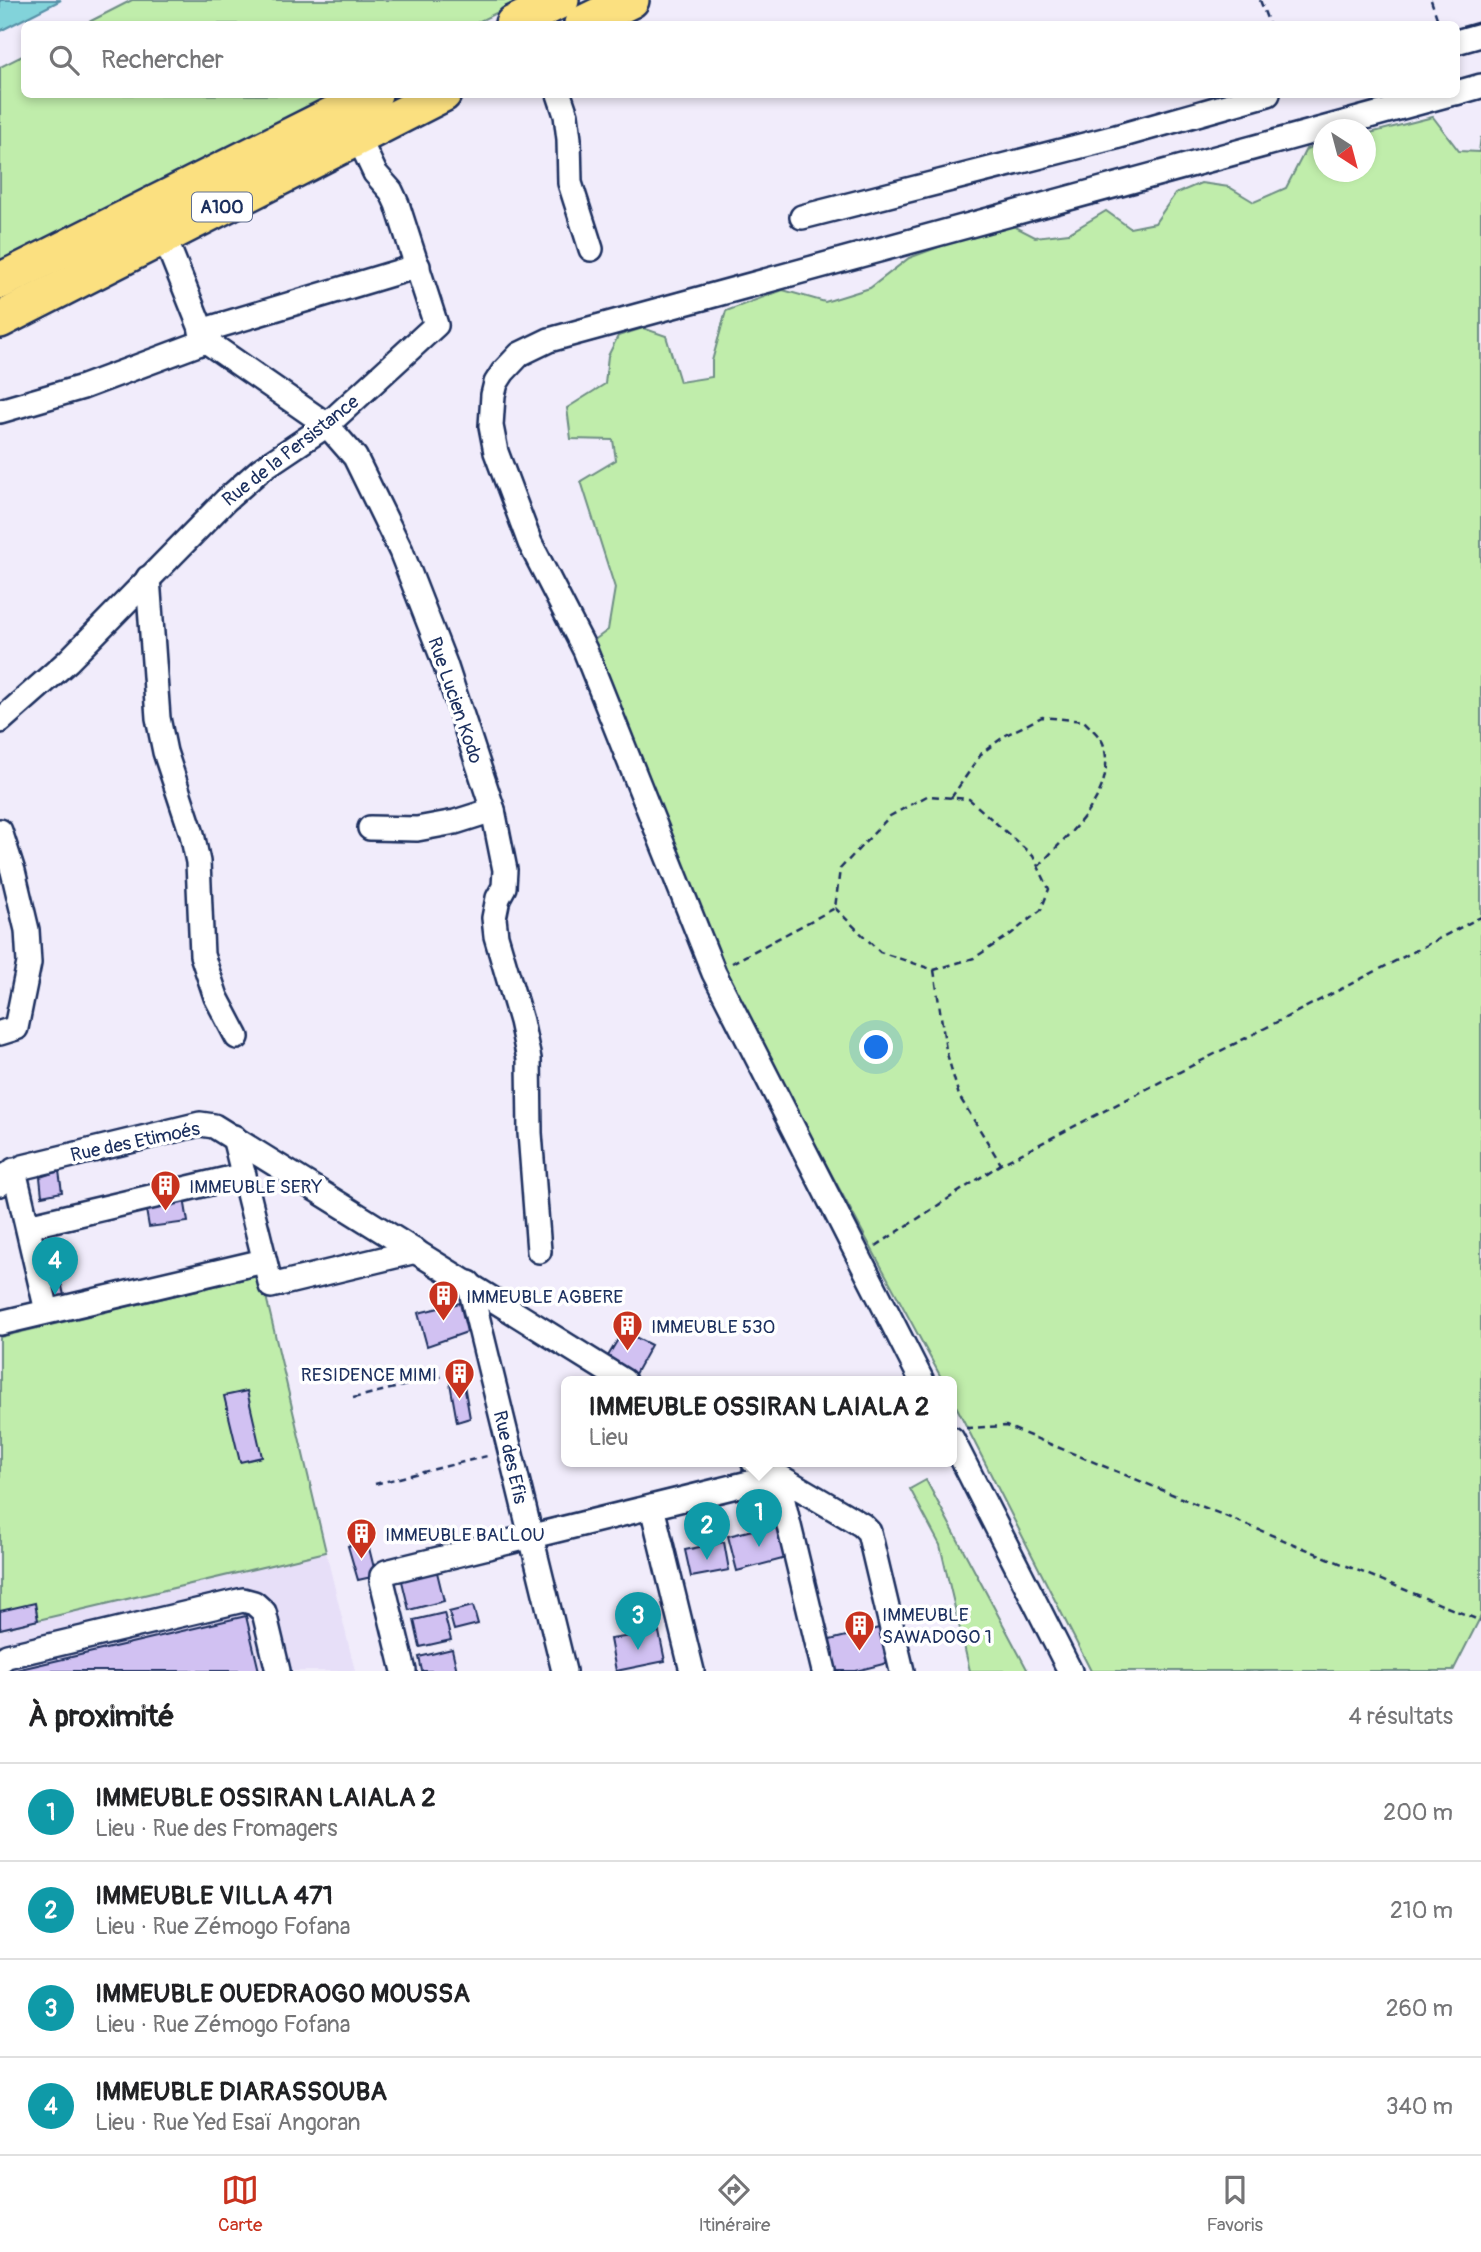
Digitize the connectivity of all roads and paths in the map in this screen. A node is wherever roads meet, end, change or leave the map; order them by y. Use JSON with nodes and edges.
{"nodes":[{"id":1,"x":561,"y":0,"type":"edge"},
{"id":2,"x":631,"y":0,"type":"edge"},
{"id":3,"x":1260,"y":0,"type":"edge"},
{"id":4,"x":1431,"y":0,"type":"edge"},
{"id":5,"x":519,"y":21,"type":"edge"},
{"id":6,"x":588,"y":21,"type":"edge"},
{"id":7,"x":1268,"y":21,"type":"edge"},
{"id":8,"x":1439,"y":21,"type":"edge"},
{"id":9,"x":1481,"y":35,"type":"edge"},
{"id":10,"x":1460,"y":40,"type":"edge"},
{"id":11,"x":1481,"y":86,"type":"edge"},
{"id":12,"x":1460,"y":92,"type":"edge"},
{"id":13,"x":366,"y":98,"type":"edge"},
{"id":14,"x":435,"y":98,"type":"edge"},
{"id":15,"x":560,"y":98,"type":"edge"},
{"id":16,"x":1254,"y":98,"type":"edge"},
{"id":17,"x":1435,"y":98,"type":"edge"},
{"id":18,"x":358,"y":137,"type":"junction"},
{"id":19,"x":802,"y":217,"type":"dead end"},
{"id":20,"x":164,"y":236,"type":"junction"},
{"id":21,"x":591,"y":249,"type":"dead end"},
{"id":22,"x":418,"y":266,"type":"junction"},
{"id":23,"x":0,"y":281,"type":"edge"},
{"id":24,"x":0,"y":320,"type":"edge"},
{"id":25,"x":204,"y":336,"type":"junction"},
{"id":26,"x":0,"y":411,"type":"edge"},
{"id":27,"x":327,"y":425,"type":"junction"},
{"id":28,"x":148,"y":578,"type":"junction"},
{"id":29,"x":0,"y":721,"type":"edge"},
{"id":30,"x":951,"y":798,"type":"junction"},
{"id":31,"x":493,"y":810,"type":"junction"},
{"id":32,"x":370,"y":828,"type":"dead end"},
{"id":33,"x":0,"y":831,"type":"edge"},
{"id":34,"x":1038,"y":866,"type":"junction"},
{"id":35,"x":835,"y":908,"type":"junction"},
{"id":36,"x":1481,"y":916,"type":"edge"},
{"id":37,"x":934,"y":970,"type":"junction"},
{"id":38,"x":714,"y":973,"type":"junction"},
{"id":39,"x":0,"y":1033,"type":"edge"},
{"id":40,"x":237,"y":1037,"type":"dead end"},
{"id":41,"x":234,"y":1137,"type":"junction"},
{"id":42,"x":1002,"y":1164,"type":"junction"},
{"id":43,"x":244,"y":1175,"type":"junction"},
{"id":44,"x":7,"y":1177,"type":"edge"},
{"id":45,"x":28,"y":1226,"type":"junction"},
{"id":46,"x":416,"y":1251,"type":"junction"},
{"id":47,"x":539,"y":1251,"type":"dead end"},
{"id":48,"x":859,"y":1257,"type":"junction"},
{"id":49,"x":264,"y":1261,"type":"junction"},
{"id":50,"x":469,"y":1283,"type":"junction"},
{"id":51,"x":47,"y":1311,"type":"junction"},
{"id":52,"x":0,"y":1322,"type":"edge"},
{"id":53,"x":489,"y":1365,"type":"junction"},
{"id":54,"x":616,"y":1376,"type":"edge"},
{"id":55,"x":919,"y":1376,"type":"edge"},
{"id":56,"x":353,"y":1398,"type":"dead end"},
{"id":57,"x":958,"y":1433,"type":"edge"},
{"id":58,"x":510,"y":1451,"type":"junction"},
{"id":59,"x":762,"y":1467,"type":"edge"},
{"id":60,"x":777,"y":1476,"type":"junction"},
{"id":61,"x":376,"y":1484,"type":"dead end"},
{"id":62,"x":652,"y":1507,"type":"junction"},
{"id":63,"x":530,"y":1537,"type":"junction"},
{"id":64,"x":1481,"y":1621,"type":"edge"},
{"id":65,"x":0,"y":1661,"type":"edge"},
{"id":66,"x":278,"y":1671,"type":"edge"},
{"id":67,"x":404,"y":1671,"type":"edge"},
{"id":68,"x":564,"y":1671,"type":"edge"},
{"id":69,"x":692,"y":1671,"type":"edge"},
{"id":70,"x":824,"y":1671,"type":"edge"},
{"id":71,"x":902,"y":1671,"type":"edge"},
{"id":72,"x":1070,"y":1671,"type":"edge"}],
"edges":[{"from":1,"to":5,"type":"highway"},
{"from":2,"to":6,"type":"highway"},
{"from":3,"to":7,"type":"path"},
{"from":4,"to":8,"type":"path"},
{"from":9,"to":10,"type":"street"},
{"from":11,"to":12,"type":"street"},
{"from":13,"to":23,"type":"highway","number":"A100"},
{"from":14,"to":18,"type":"highway","number":"A100"},
{"from":15,"to":21,"type":"street"},
{"from":16,"to":19,"type":"street"},
{"from":17,"to":38,"type":"street"},
{"from":18,"to":20,"type":"highway","number":"A100"},
{"from":18,"to":22,"type":"street","name":"Rue de la Persistance"},
{"from":20,"to":24,"type":"highway","number":"A100"},
{"from":20,"to":25,"type":"street"},
{"from":22,"to":25,"type":"street"},
{"from":22,"to":27,"type":"street","name":"Rue de la Persistance"},
{"from":25,"to":26,"type":"street"},
{"from":25,"to":27,"type":"street","name":"Rue Lucien Kodo"},
{"from":27,"to":28,"type":"street","name":"Rue de la Persistance"},
{"from":27,"to":31,"type":"street","name":"Rue Lucien Kodo"},
{"from":28,"to":29,"type":"street","name":"Rue de la Persistance"},
{"from":28,"to":40,"type":"street"},
{"from":30,"to":34,"type":"path"},
{"from":30,"to":34,"type":"path"},
{"from":30,"to":35,"type":"path"},
{"from":31,"to":32,"type":"street"},
{"from":31,"to":47,"type":"street","name":"Rue Lucien Kodo"},
{"from":33,"to":39,"type":"street"},
{"from":34,"to":37,"type":"path"},
{"from":35,"to":37,"type":"path"},
{"from":35,"to":38,"type":"path"},
{"from":36,"to":42,"type":"path"},
{"from":37,"to":42,"type":"path"},
{"from":38,"to":48,"type":"street"},
{"from":41,"to":43,"type":"street"},
{"from":41,"to":44,"type":"street","name":"Rue des Etimoés"},
{"from":41,"to":46,"type":"street","name":"Rue des Etimoés"},
{"from":42,"to":48,"type":"path"},
{"from":43,"to":45,"type":"street"},
{"from":43,"to":49,"type":"street"},
{"from":44,"to":45,"type":"street"},
{"from":45,"to":51,"type":"street"},
{"from":46,"to":49,"type":"street"},
{"from":46,"to":50,"type":"street","name":"Rue des Etimoés"},
{"from":48,"to":55,"type":"street"},
{"from":49,"to":51,"type":"street"},
{"from":50,"to":53,"type":"street","name":"Rue des Efis"},
{"from":50,"to":54,"type":"street","name":"Rue des Etimoés"},
{"from":51,"to":52,"type":"street"},
{"from":53,"to":56,"type":"path"},
{"from":53,"to":58,"type":"street","name":"Rue des Efis"},
{"from":57,"to":64,"type":"path"},
{"from":57,"to":72,"type":"street"},
{"from":58,"to":61,"type":"path"},
{"from":58,"to":63,"type":"street","name":"Rue des Efis"},
{"from":59,"to":60,"type":"street"},
{"from":60,"to":62,"type":"street"},
{"from":60,"to":70,"type":"street"},
{"from":60,"to":71,"type":"street"},
{"from":62,"to":63,"type":"street"},
{"from":62,"to":69,"type":"street"},
{"from":63,"to":67,"type":"street"},
{"from":63,"to":68,"type":"street","name":"Rue des Efis"},
{"from":65,"to":66,"type":"street"}]}
